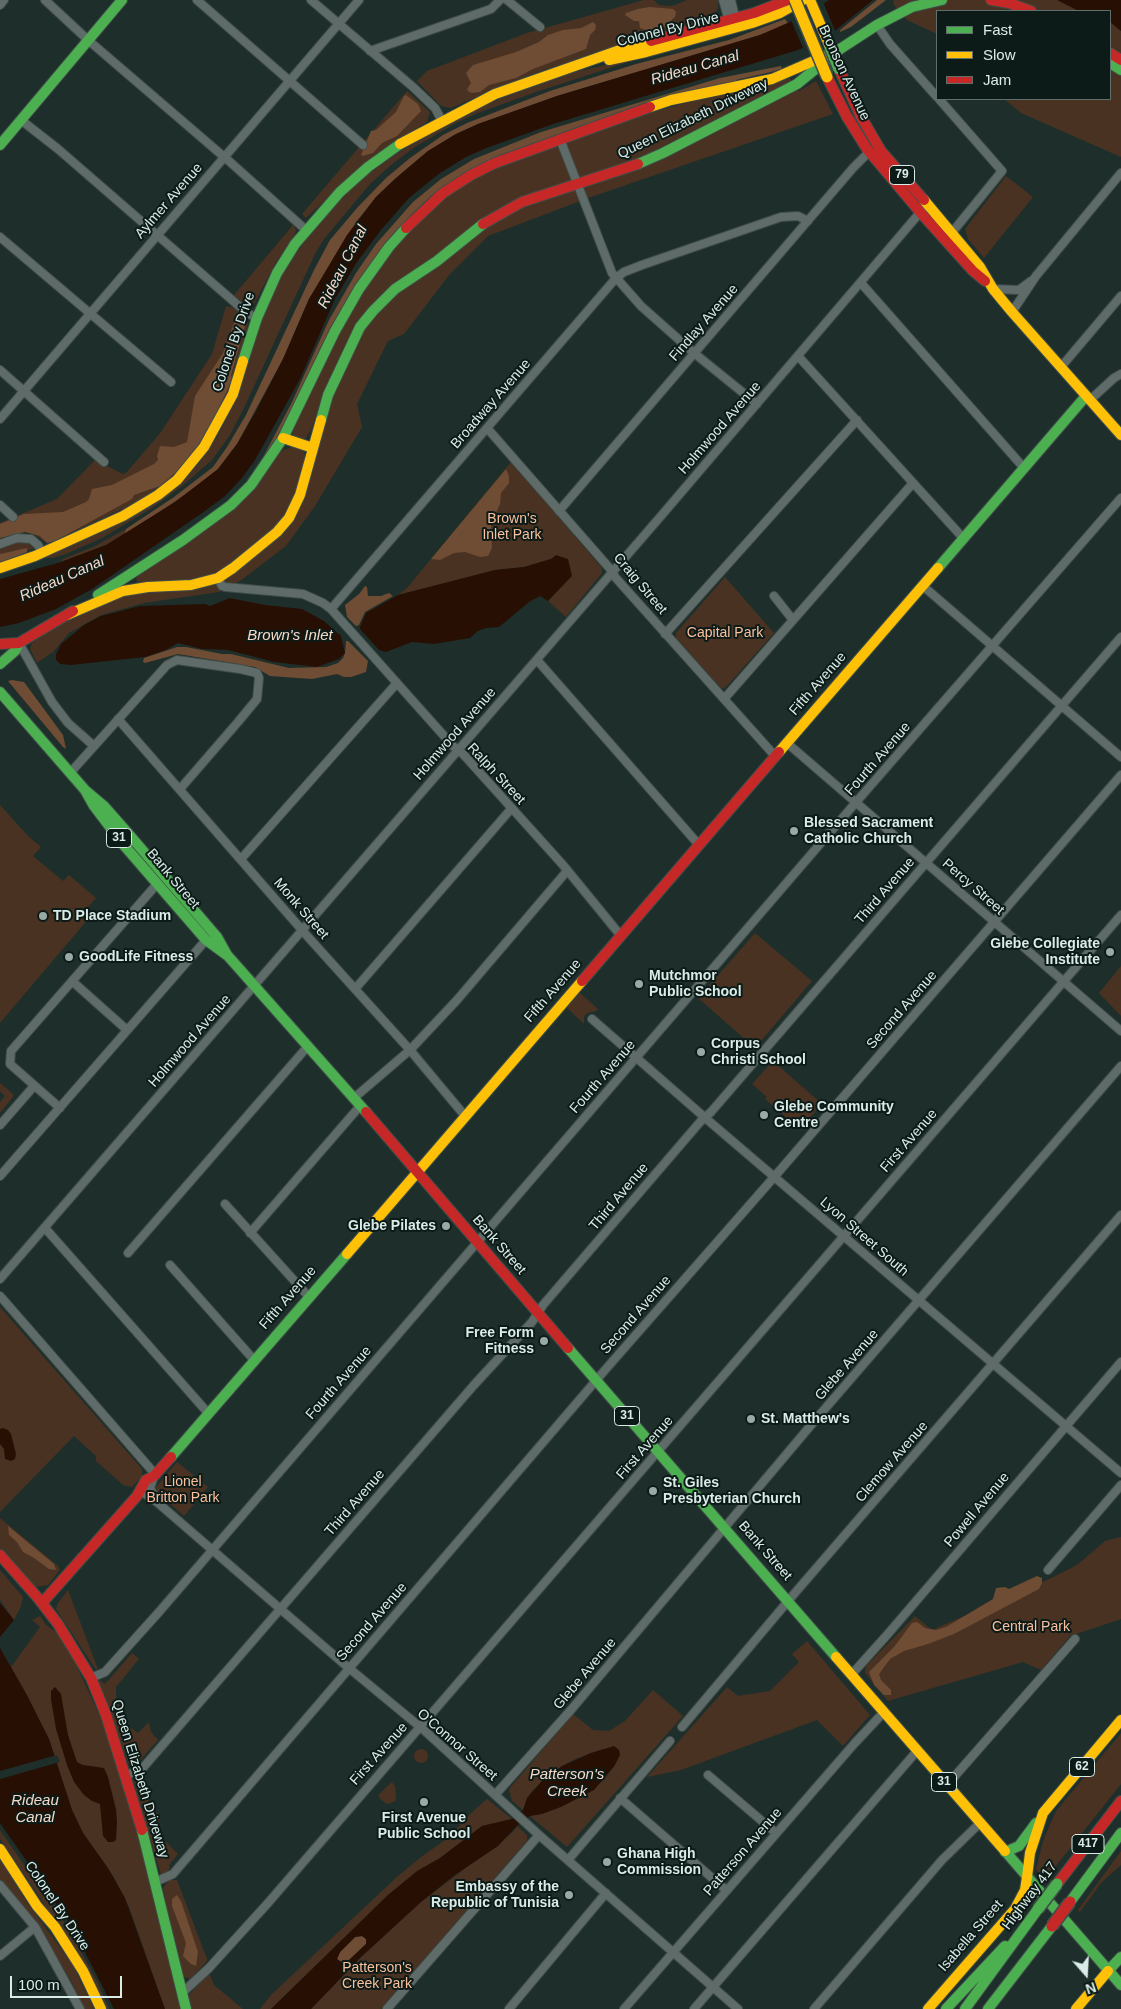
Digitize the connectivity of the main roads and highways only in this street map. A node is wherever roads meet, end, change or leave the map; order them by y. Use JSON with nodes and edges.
{"nodes":[{"id":1,"x":122,"y":0,"type":"edge"},
{"id":2,"x":788,"y":0,"type":"edge"},
{"id":3,"x":795,"y":0,"type":"edge"},
{"id":4,"x":803,"y":0,"type":"edge"},
{"id":5,"x":810,"y":0,"type":"edge"},
{"id":6,"x":942,"y":0,"type":"edge"},
{"id":7,"x":991,"y":0,"type":"edge"},
{"id":8,"x":1028,"y":10,"type":"edge"},
{"id":9,"x":733,"y":23,"type":"junction"},
{"id":10,"x":840,"y":49,"type":"junction"},
{"id":11,"x":0,"y":145,"type":"edge"},
{"id":12,"x":924,"y":208,"type":"junction"},
{"id":13,"x":1088,"y":398,"type":"junction"},
{"id":14,"x":1121,"y":435,"type":"edge"},
{"id":15,"x":283,"y":438,"type":"junction"},
{"id":16,"x":313,"y":448,"type":"junction"},
{"id":17,"x":0,"y":568,"type":"edge"},
{"id":18,"x":67,"y":615,"type":"junction"},
{"id":19,"x":19,"y":642,"type":"junction"},
{"id":20,"x":0,"y":644,"type":"edge"},
{"id":21,"x":0,"y":664,"type":"edge"},
{"id":22,"x":0,"y":692,"type":"edge"},
{"id":23,"x":161,"y":880,"type":"junction"},
{"id":24,"x":228,"y":956,"type":"junction"},
{"id":25,"x":416,"y":1173,"type":"junction"},
{"id":26,"x":0,"y":1555,"type":"edge"},
{"id":27,"x":42,"y":1603,"type":"junction"},
{"id":28,"x":1121,"y":1720,"type":"edge"},
{"id":29,"x":1121,"y":1801,"type":"edge"},
{"id":30,"x":1043,"y":1813,"type":"junction"},
{"id":31,"x":1121,"y":1833,"type":"edge"},
{"id":32,"x":0,"y":1849,"type":"edge"},
{"id":33,"x":1005,"y":1852,"type":"junction"},
{"id":34,"x":1027,"y":1877,"type":"junction"},
{"id":35,"x":1022,"y":1931,"type":"junction"},
{"id":36,"x":1030,"y":1954,"type":"junction"},
{"id":37,"x":1121,"y":1957,"type":"edge"},
{"id":38,"x":1108,"y":1971,"type":"junction"},
{"id":39,"x":1121,"y":1986,"type":"edge"},
{"id":40,"x":101,"y":2009,"type":"edge"},
{"id":41,"x":186,"y":2009,"type":"edge"},
{"id":42,"x":928,"y":2009,"type":"edge"},
{"id":43,"x":946,"y":2009,"type":"edge"},
{"id":44,"x":965,"y":2009,"type":"edge"},
{"id":45,"x":988,"y":2009,"type":"edge"},
{"id":46,"x":998,"y":2009,"type":"edge"},
{"id":47,"x":1076,"y":2009,"type":"edge"}],
"edges":[{"from":1,"to":11,"type":"main road"},
{"from":2,"to":9,"type":"main road","name":"Colonel By Drive"},
{"from":3,"to":12,"type":"main road","name":"Bronson Avenue","number":"79","bridge":true},
{"from":4,"to":9,"type":"main road","name":"Colonel By Drive"},
{"from":5,"to":12,"type":"main road","name":"Bronson Avenue","number":"79","bridge":true},
{"from":6,"to":10,"type":"main road","name":"Queen Elizabeth Driveway"},
{"from":7,"to":8,"type":"main road"},
{"from":9,"to":17,"type":"main road","name":"Colonel By Drive"},
{"from":10,"to":15,"type":"main road","name":"Queen Elizabeth Driveway"},
{"from":10,"to":16,"type":"main road","name":"Queen Elizabeth Driveway"},
{"from":12,"to":13,"type":"main road","name":"Bronson Avenue","number":"79"},
{"from":13,"to":14,"type":"main road","name":"Bronson Avenue","number":"79"},
{"from":13,"to":25,"type":"main road","name":"Fifth Avenue"},
{"from":15,"to":16,"type":"main road"},
{"from":15,"to":18,"type":"main road","name":"Queen Elizabeth Driveway"},
{"from":16,"to":18,"type":"main road","name":"Queen Elizabeth Driveway"},
{"from":18,"to":19,"type":"main road","name":"Queen Elizabeth Driveway"},
{"from":19,"to":20,"type":"main road","name":"Queen Elizabeth Driveway"},
{"from":19,"to":21,"type":"main road","name":"Queen Elizabeth Driveway"},
{"from":22,"to":23,"type":"main road","name":"Bank Street","number":"31"},
{"from":23,"to":24,"type":"main road","name":"Bank Street","number":"31"},
{"from":23,"to":24,"type":"main road","name":"Bank Street","number":"31"},
{"from":24,"to":25,"type":"main road","name":"Bank Street","number":"31"},
{"from":25,"to":27,"type":"main road","name":"Fifth Avenue"},
{"from":25,"to":33,"type":"main road","name":"Bank Street","number":"31"},
{"from":26,"to":27,"type":"main road","name":"Queen Elizabeth Driveway"},
{"from":27,"to":41,"type":"main road","name":"Queen Elizabeth Driveway"},
{"from":28,"to":30,"type":"main road","number":"62"},
{"from":29,"to":35,"type":"main road","name":"Highway 417","number":"417","bridge":true},
{"from":30,"to":33,"type":"main road"},
{"from":30,"to":34,"type":"main road","number":"62"},
{"from":31,"to":36,"type":"main road","number":"417","bridge":true},
{"from":32,"to":40,"type":"main road","name":"Colonel By Drive"},
{"from":33,"to":34,"type":"main road","name":"Bank Street","number":"31"},
{"from":34,"to":38,"type":"main road","name":"Bank Street","number":"31"},
{"from":34,"to":42,"type":"main road","name":"Isabella Street","number":"62"},
{"from":35,"to":43,"type":"main road"},
{"from":35,"to":44,"type":"main road","name":"Highway 417","number":"417"},
{"from":36,"to":45,"type":"main road","number":"417"},
{"from":36,"to":46,"type":"main road"},
{"from":37,"to":38,"type":"main road"},
{"from":38,"to":39,"type":"main road","name":"Bank Street","number":"31"},
{"from":38,"to":47,"type":"main road"}]}
